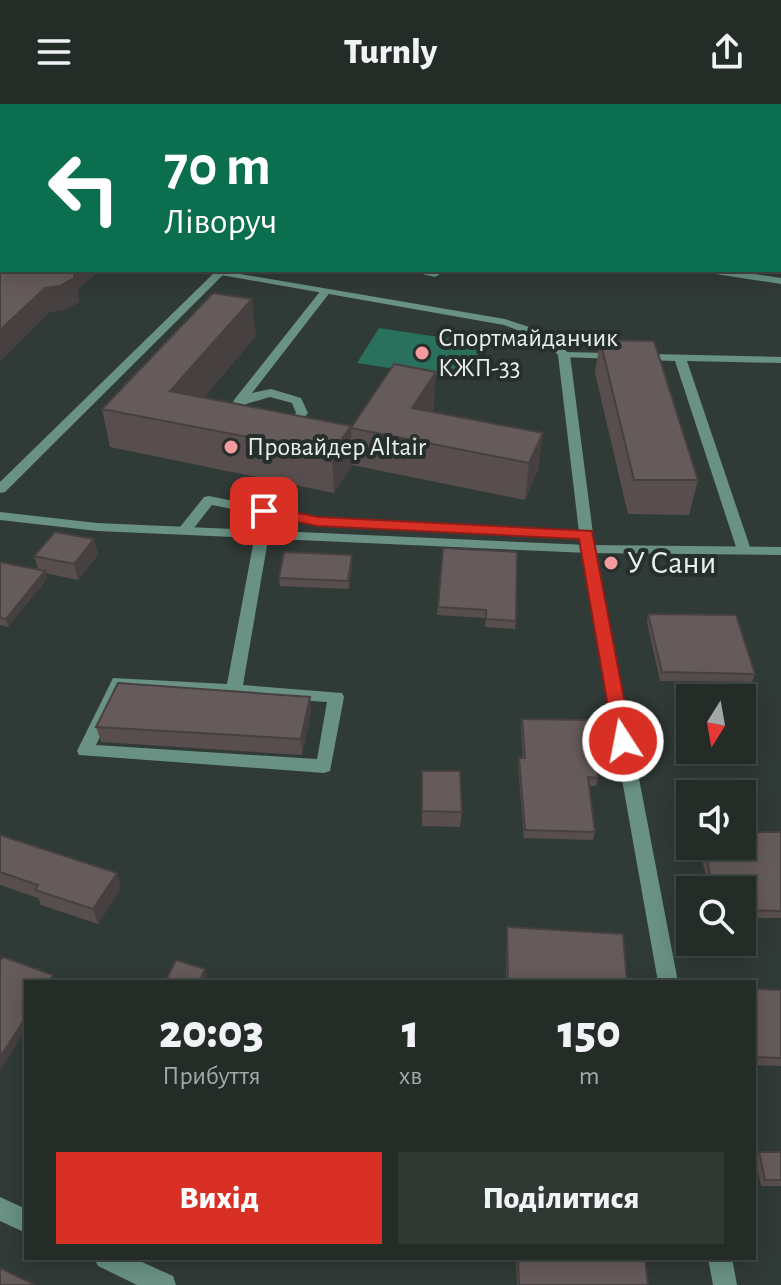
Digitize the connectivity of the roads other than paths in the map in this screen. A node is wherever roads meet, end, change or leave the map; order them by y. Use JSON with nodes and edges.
{"nodes":[{"id":1,"x":221,"y":272,"type":"edge"},
{"id":2,"x":227,"y":272,"type":"edge"},
{"id":3,"x":423,"y":272,"type":"edge"},
{"id":4,"x":722,"y":272,"type":"edge"},
{"id":5,"x":435,"y":274,"type":"dead end"},
{"id":6,"x":781,"y":281,"type":"edge"},
{"id":7,"x":326,"y":291,"type":"junction"},
{"id":8,"x":564,"y":355,"type":"junction"},
{"id":9,"x":680,"y":358,"type":"junction"},
{"id":10,"x":781,"y":360,"type":"edge"},
{"id":11,"x":237,"y":404,"type":"junction"},
{"id":12,"x":0,"y":489,"type":"edge"},
{"id":13,"x":0,"y":516,"type":"edge"},
{"id":14,"x":185,"y":530,"type":"junction"},
{"id":15,"x":262,"y":534,"type":"junction"},
{"id":16,"x":587,"y":542,"type":"junction"},
{"id":17,"x":744,"y":550,"type":"junction"},
{"id":18,"x":781,"y":551,"type":"edge"},
{"id":19,"x":234,"y":689,"type":"junction"},
{"id":20,"x":668,"y":980,"type":"edge"},
{"id":21,"x":0,"y":1209,"type":"edge"},
{"id":22,"x":24,"y":1220,"type":"edge"},
{"id":23,"x":110,"y":1260,"type":"edge"},
{"id":24,"x":720,"y":1260,"type":"edge"},
{"id":25,"x":164,"y":1285,"type":"edge"},
{"id":26,"x":725,"y":1285,"type":"edge"}],
"edges":[{"from":1,"to":12,"type":"street"},
{"from":2,"to":7,"type":"street"},
{"from":3,"to":5,"type":"street"},
{"from":4,"to":6,"type":"street"},
{"from":7,"to":8,"type":"street"},
{"from":7,"to":11,"type":"street"},
{"from":8,"to":9,"type":"street"},
{"from":8,"to":16,"type":"street"},
{"from":9,"to":10,"type":"street"},
{"from":9,"to":17,"type":"street"},
{"from":11,"to":11,"type":"street"},
{"from":13,"to":14,"type":"street"},
{"from":14,"to":15,"type":"street"},
{"from":14,"to":16,"type":"street"},
{"from":15,"to":16,"type":"street"},
{"from":15,"to":19,"type":"street"},
{"from":16,"to":17,"type":"street"},
{"from":16,"to":20,"type":"street"},
{"from":17,"to":18,"type":"street"},
{"from":19,"to":19,"type":"street"},
{"from":21,"to":22,"type":"street"},
{"from":23,"to":25,"type":"street"},
{"from":24,"to":26,"type":"street"}]}
